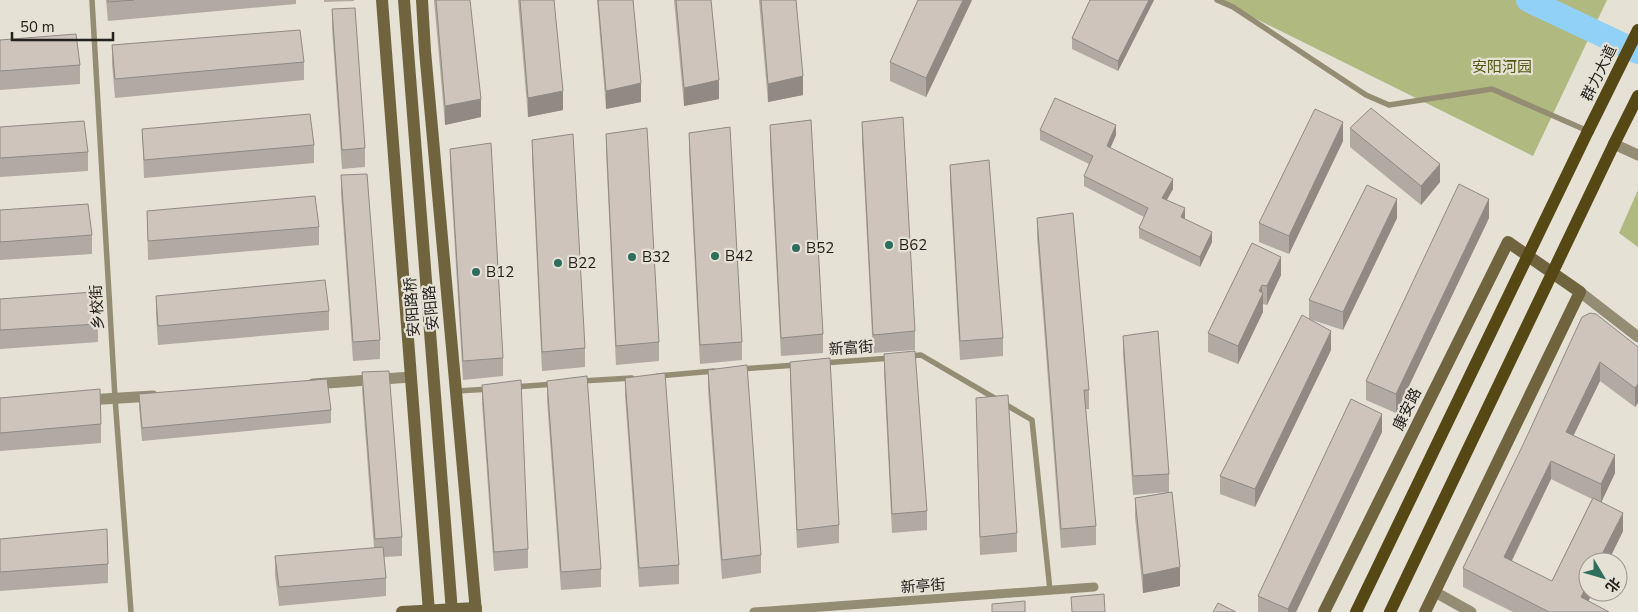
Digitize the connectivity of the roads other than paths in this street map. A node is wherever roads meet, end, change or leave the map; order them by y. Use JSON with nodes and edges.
{"nodes":[{"id":1,"x":92,"y":0,"type":"edge"},
{"id":2,"x":382,"y":0,"type":"edge"},
{"id":3,"x":404,"y":0,"type":"edge"},
{"id":4,"x":422,"y":0,"type":"edge"},
{"id":5,"x":1217,"y":0,"type":"edge"},
{"id":6,"x":1638,"y":30,"type":"edge"},
{"id":7,"x":1638,"y":96,"type":"edge"},
{"id":8,"x":1588,"y":131,"type":"junction"},
{"id":9,"x":1614,"y":144,"type":"junction"},
{"id":10,"x":1638,"y":155,"type":"edge"},
{"id":11,"x":1580,"y":292,"type":"junction"},
{"id":12,"x":1638,"y":337,"type":"edge"},
{"id":13,"x":812,"y":364,"type":"edge"},
{"id":14,"x":802,"y":365,"type":"edge"},
{"id":15,"x":732,"y":370,"type":"edge"},
{"id":16,"x":722,"y":371,"type":"edge"},
{"id":17,"x":653,"y":376,"type":"edge"},
{"id":18,"x":411,"y":377,"type":"junction"},
{"id":19,"x":643,"y":377,"type":"edge"},
{"id":20,"x":574,"y":382,"type":"edge"},
{"id":21,"x":564,"y":383,"type":"edge"},
{"id":22,"x":302,"y":385,"type":"edge"},
{"id":23,"x":504,"y":387,"type":"edge"},
{"id":24,"x":494,"y":388,"type":"edge"},
{"id":25,"x":454,"y":391,"type":"junction"},
{"id":26,"x":164,"y":395,"type":"edge"},
{"id":27,"x":115,"y":398,"type":"junction"},
{"id":28,"x":76,"y":401,"type":"edge"},
{"id":29,"x":1094,"y":587,"type":"dead end"},
{"id":30,"x":1050,"y":590,"type":"junction"},
{"id":31,"x":1435,"y":592,"type":"junction"},
{"id":32,"x":476,"y":610,"type":"edge"},
{"id":33,"x":429,"y":611,"type":"edge"},
{"id":34,"x":131,"y":612,"type":"edge"},
{"id":35,"x":402,"y":612,"type":"edge"},
{"id":36,"x":452,"y":612,"type":"edge"},
{"id":37,"x":754,"y":612,"type":"edge"},
{"id":38,"x":1324,"y":612,"type":"edge"},
{"id":39,"x":1356,"y":612,"type":"edge"},
{"id":40,"x":1390,"y":612,"type":"edge"},
{"id":41,"x":1425,"y":612,"type":"edge"},
{"id":42,"x":1471,"y":612,"type":"edge"}],
"edges":[{"from":1,"to":27,"type":"lane","name":"乡校街"},
{"from":2,"to":18,"type":"main road","name":"安阳路"},
{"from":3,"to":36,"type":"main road","name":"安阳路桥","bridge":true},
{"from":4,"to":25,"type":"main road","name":"安阳路"},
{"from":5,"to":8,"type":"lane"},
{"from":6,"to":8,"type":"main road","name":"群力大道"},
{"from":7,"to":9,"type":"main road"},
{"from":8,"to":39,"type":"main road","bridge":true},
{"from":9,"to":10,"type":"street"},
{"from":9,"to":40,"type":"main road","bridge":true},
{"from":11,"to":12,"type":"street"},
{"from":11,"to":31,"type":"main road"},
{"from":11,"to":38,"type":"main road","name":"康安路"},
{"from":13,"to":30,"type":"lane","name":"新富街"},
{"from":14,"to":15,"type":"lane"},
{"from":16,"to":17,"type":"lane"},
{"from":18,"to":22,"type":"street"},
{"from":18,"to":33,"type":"main road","name":"安阳路"},
{"from":19,"to":20,"type":"lane"},
{"from":21,"to":23,"type":"lane"},
{"from":24,"to":25,"type":"lane"},
{"from":25,"to":32,"type":"main road","name":"安阳路"},
{"from":26,"to":27,"type":"street"},
{"from":27,"to":28,"type":"street"},
{"from":27,"to":34,"type":"lane","name":"乡校街"},
{"from":29,"to":30,"type":"street","name":"新亭街"},
{"from":30,"to":37,"type":"street","name":"新亭街"},
{"from":31,"to":41,"type":"main road"},
{"from":31,"to":42,"type":"street"},
{"from":32,"to":33,"type":"main road"},
{"from":33,"to":35,"type":"main road"}]}
